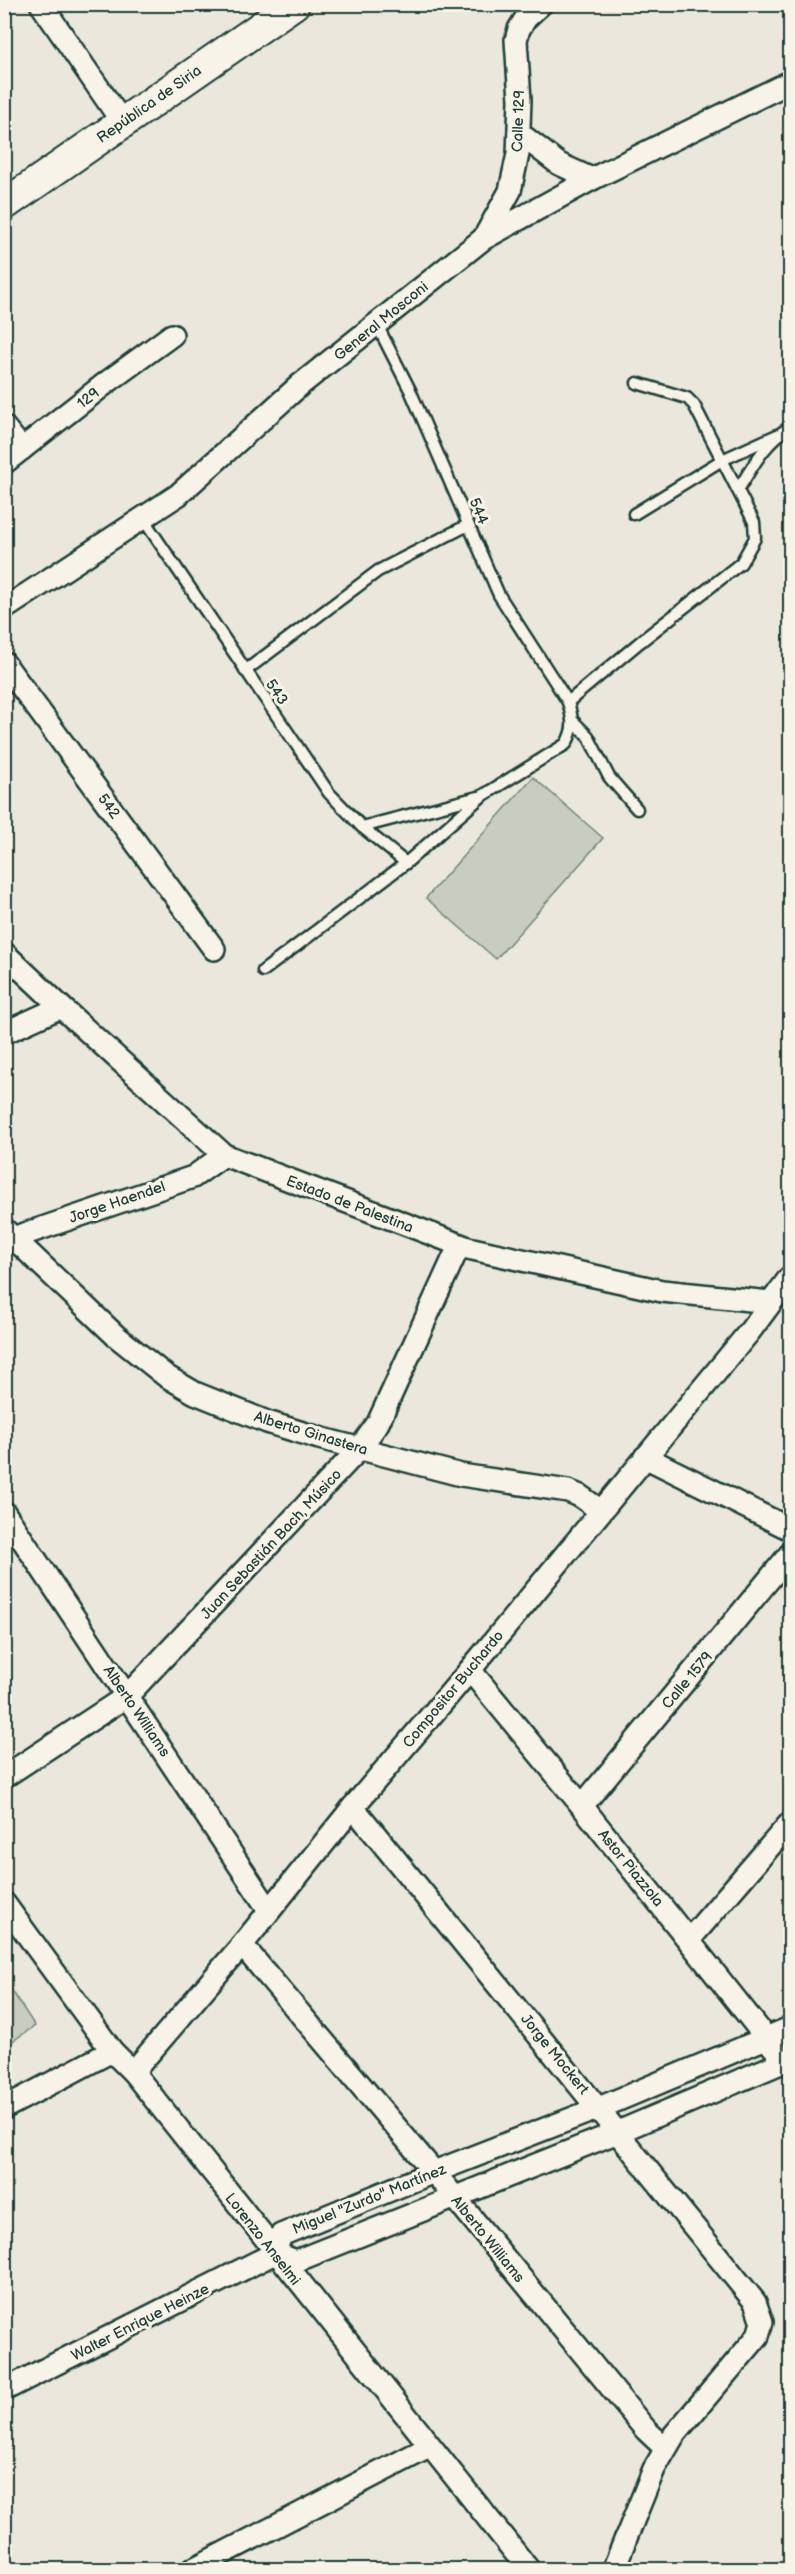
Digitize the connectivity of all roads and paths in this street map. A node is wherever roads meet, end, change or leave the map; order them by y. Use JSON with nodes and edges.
{"nodes":[{"id":1,"x":41,"y":4,"type":"edge"},
{"id":2,"x":294,"y":4,"type":"edge"},
{"id":3,"x":541,"y":4,"type":"edge"},
{"id":4,"x":790,"y":82,"type":"edge"},
{"id":5,"x":122,"y":122,"type":"junction"},
{"id":6,"x":519,"y":133,"type":"junction"},
{"id":7,"x":592,"y":179,"type":"junction"},
{"id":8,"x":4,"y":205,"type":"edge"},
{"id":9,"x":483,"y":239,"type":"junction"},
{"id":10,"x":377,"y":325,"type":"junction"},
{"id":11,"x":172,"y":335,"type":"dead end"},
{"id":12,"x":637,"y":383,"type":"dead end"},
{"id":13,"x":4,"y":426,"type":"edge"},
{"id":14,"x":790,"y":427,"type":"edge"},
{"id":15,"x":777,"y":435,"type":"junction"},
{"id":16,"x":22,"y":449,"type":"junction"},
{"id":17,"x":722,"y":460,"type":"junction"},
{"id":18,"x":4,"y":463,"type":"edge"},
{"id":19,"x":738,"y":490,"type":"junction"},
{"id":20,"x":634,"y":514,"type":"dead end"},
{"id":21,"x":144,"y":520,"type":"junction"},
{"id":22,"x":468,"y":525,"type":"junction"},
{"id":23,"x":4,"y":609,"type":"edge"},
{"id":24,"x":4,"y":663,"type":"edge"},
{"id":25,"x":245,"y":671,"type":"junction"},
{"id":26,"x":568,"y":702,"type":"junction"},
{"id":27,"x":574,"y":722,"type":"junction"},
{"id":28,"x":482,"y":796,"type":"junction"},
{"id":29,"x":637,"y":809,"type":"dead end"},
{"id":30,"x":362,"y":826,"type":"junction"},
{"id":31,"x":406,"y":863,"type":"junction"},
{"id":32,"x":214,"y":949,"type":"dead end"},
{"id":33,"x":4,"y":952,"type":"edge"},
{"id":34,"x":262,"y":971,"type":"dead end"},
{"id":35,"x":61,"y":1007,"type":"junction"},
{"id":36,"x":4,"y":1033,"type":"edge"},
{"id":37,"x":224,"y":1155,"type":"junction"},
{"id":38,"x":7,"y":1236,"type":"edge"},
{"id":39,"x":459,"y":1246,"type":"junction"},
{"id":40,"x":790,"y":1277,"type":"edge"},
{"id":41,"x":770,"y":1302,"type":"junction"},
{"id":42,"x":360,"y":1448,"type":"junction"},
{"id":43,"x":645,"y":1456,"type":"junction"},
{"id":44,"x":601,"y":1511,"type":"junction"},
{"id":45,"x":4,"y":1512,"type":"edge"},
{"id":46,"x":790,"y":1529,"type":"edge"},
{"id":47,"x":790,"y":1554,"type":"edge"},
{"id":48,"x":470,"y":1670,"type":"junction"},
{"id":49,"x":126,"y":1696,"type":"junction"},
{"id":50,"x":4,"y":1777,"type":"edge"},
{"id":51,"x":582,"y":1806,"type":"junction"},
{"id":52,"x":353,"y":1807,"type":"junction"},
{"id":53,"x":790,"y":1823,"type":"edge"},
{"id":54,"x":4,"y":1903,"type":"edge"},
{"id":55,"x":269,"y":1910,"type":"junction"},
{"id":56,"x":689,"y":1940,"type":"junction"},
{"id":57,"x":242,"y":1945,"type":"junction"},
{"id":58,"x":790,"y":2028,"type":"edge"},
{"id":59,"x":765,"y":2038,"type":"junction"},
{"id":60,"x":112,"y":2050,"type":"junction"},
{"id":61,"x":789,"y":2063,"type":"edge"},
{"id":62,"x":133,"y":2072,"type":"junction"},
{"id":63,"x":4,"y":2108,"type":"edge"},
{"id":64,"x":599,"y":2108,"type":"junction"},
{"id":65,"x":618,"y":2132,"type":"junction"},
{"id":66,"x":434,"y":2172,"type":"junction"},
{"id":67,"x":453,"y":2197,"type":"junction"},
{"id":68,"x":275,"y":2253,"type":"junction"},
{"id":69,"x":4,"y":2390,"type":"edge"},
{"id":70,"x":429,"y":2447,"type":"junction"},
{"id":71,"x":665,"y":2448,"type":"junction"},
{"id":72,"x":192,"y":2570,"type":"edge"},
{"id":73,"x":529,"y":2570,"type":"edge"},
{"id":74,"x":613,"y":2570,"type":"edge"}],
"edges":[{"from":1,"to":5,"type":"street"},
{"from":2,"to":5,"type":"street","name":"República de Siria"},
{"from":3,"to":6,"type":"street","name":"Calle 129"},
{"from":4,"to":7,"type":"street","name":"General Mosconi"},
{"from":5,"to":8,"type":"street","name":"República de Siria"},
{"from":6,"to":7,"type":"street"},
{"from":6,"to":9,"type":"street","name":"Calle 129"},
{"from":7,"to":9,"type":"street","name":"General Mosconi"},
{"from":9,"to":10,"type":"street","name":"General Mosconi"},
{"from":10,"to":21,"type":"street","name":"General Mosconi"},
{"from":10,"to":22,"type":"lane","name":"544"},
{"from":11,"to":16,"type":"street","name":"129"},
{"from":12,"to":17,"type":"lane"},
{"from":13,"to":16,"type":"street"},
{"from":14,"to":15,"type":"lane"},
{"from":15,"to":17,"type":"lane"},
{"from":15,"to":19,"type":"lane"},
{"from":16,"to":18,"type":"street","name":"129"},
{"from":17,"to":19,"type":"lane"},
{"from":17,"to":20,"type":"lane"},
{"from":19,"to":26,"type":"lane"},
{"from":21,"to":23,"type":"street","name":"General Mosconi"},
{"from":21,"to":25,"type":"lane","name":"543"},
{"from":22,"to":25,"type":"lane"},
{"from":22,"to":26,"type":"lane","name":"544"},
{"from":24,"to":32,"type":"street","name":"542"},
{"from":25,"to":30,"type":"lane","name":"543"},
{"from":26,"to":27,"type":"lane","name":"544"},
{"from":27,"to":28,"type":"lane"},
{"from":27,"to":29,"type":"lane"},
{"from":28,"to":30,"type":"lane"},
{"from":28,"to":31,"type":"lane"},
{"from":30,"to":31,"type":"lane","name":"543"},
{"from":31,"to":34,"type":"lane"},
{"from":33,"to":35,"type":"street","name":"Estado de Palestina"},
{"from":35,"to":36,"type":"street"},
{"from":35,"to":37,"type":"street","name":"Estado de Palestina"},
{"from":37,"to":38,"type":"street","name":"Jorge Haendel"},
{"from":37,"to":39,"type":"street","name":"Estado de Palestina"},
{"from":38,"to":42,"type":"street","name":"Alberto Ginastera"},
{"from":39,"to":41,"type":"street","name":"Estado de Palestina"},
{"from":39,"to":42,"type":"street","name":"Juan Sebastián Bach, Músico"},
{"from":40,"to":41,"type":"street","name":"Compositor Buchardo"},
{"from":41,"to":43,"type":"street","name":"Compositor Buchardo"},
{"from":42,"to":44,"type":"street","name":"Alberto Ginastera"},
{"from":42,"to":49,"type":"street","name":"Juan Sebastián Bach, Músico"},
{"from":43,"to":44,"type":"street","name":"Compositor Buchardo"},
{"from":43,"to":46,"type":"street"},
{"from":44,"to":48,"type":"street","name":"Compositor Buchardo"},
{"from":45,"to":49,"type":"street","name":"Alberto Williams"},
{"from":47,"to":51,"type":"street","name":"Calle 1579"},
{"from":48,"to":51,"type":"street","name":"Astor Piazzola"},
{"from":48,"to":52,"type":"street","name":"Compositor Buchardo"},
{"from":49,"to":50,"type":"street","name":"Juan Sebastián Bach, Músico"},
{"from":49,"to":55,"type":"street","name":"Alberto Williams"},
{"from":51,"to":56,"type":"street","name":"Astor Piazzola"},
{"from":52,"to":55,"type":"street","name":"Compositor Buchardo"},
{"from":52,"to":64,"type":"street","name":"Jorge Mockert"},
{"from":53,"to":56,"type":"street"},
{"from":54,"to":60,"type":"street","name":"Lorenzo Anselmi"},
{"from":55,"to":57,"type":"street","name":"Compositor Buchardo"},
{"from":56,"to":59,"type":"street","name":"Astor Piazzola"},
{"from":57,"to":62,"type":"street","name":"Compositor Buchardo"},
{"from":57,"to":66,"type":"street","name":"Alberto Williams"},
{"from":58,"to":59,"type":"street","name":"Miguel \"Zurdo\" Martínez"},
{"from":59,"to":61,"type":"street","name":"Astor Piazzola"},
{"from":59,"to":64,"type":"street","name":"Miguel \"Zurdo\" Martínez"},
{"from":60,"to":62,"type":"street","name":"Lorenzo Anselmi"},
{"from":60,"to":63,"type":"street"},
{"from":61,"to":65,"type":"street","name":"Miguel \"Zurdo\" Martínez"},
{"from":62,"to":68,"type":"street","name":"Lorenzo Anselmi"},
{"from":64,"to":65,"type":"street","name":"Jorge Mockert"},
{"from":64,"to":66,"type":"street","name":"Miguel \"Zurdo\" Martínez"},
{"from":65,"to":67,"type":"street","name":"Miguel \"Zurdo\" Martínez"},
{"from":65,"to":71,"type":"street","name":"Jorge Mockert"},
{"from":66,"to":67,"type":"street","name":"Alberto Williams"},
{"from":66,"to":68,"type":"street","name":"Miguel \"Zurdo\" Martínez"},
{"from":67,"to":68,"type":"street","name":"Miguel \"Zurdo\" Martínez"},
{"from":67,"to":71,"type":"street","name":"Alberto Williams"},
{"from":68,"to":69,"type":"street","name":"Walter Enrique Heinze"},
{"from":68,"to":70,"type":"street","name":"Lorenzo Anselmi"},
{"from":70,"to":72,"type":"street"},
{"from":70,"to":73,"type":"street","name":"Lorenzo Anselmi"},
{"from":71,"to":74,"type":"street"}]}
